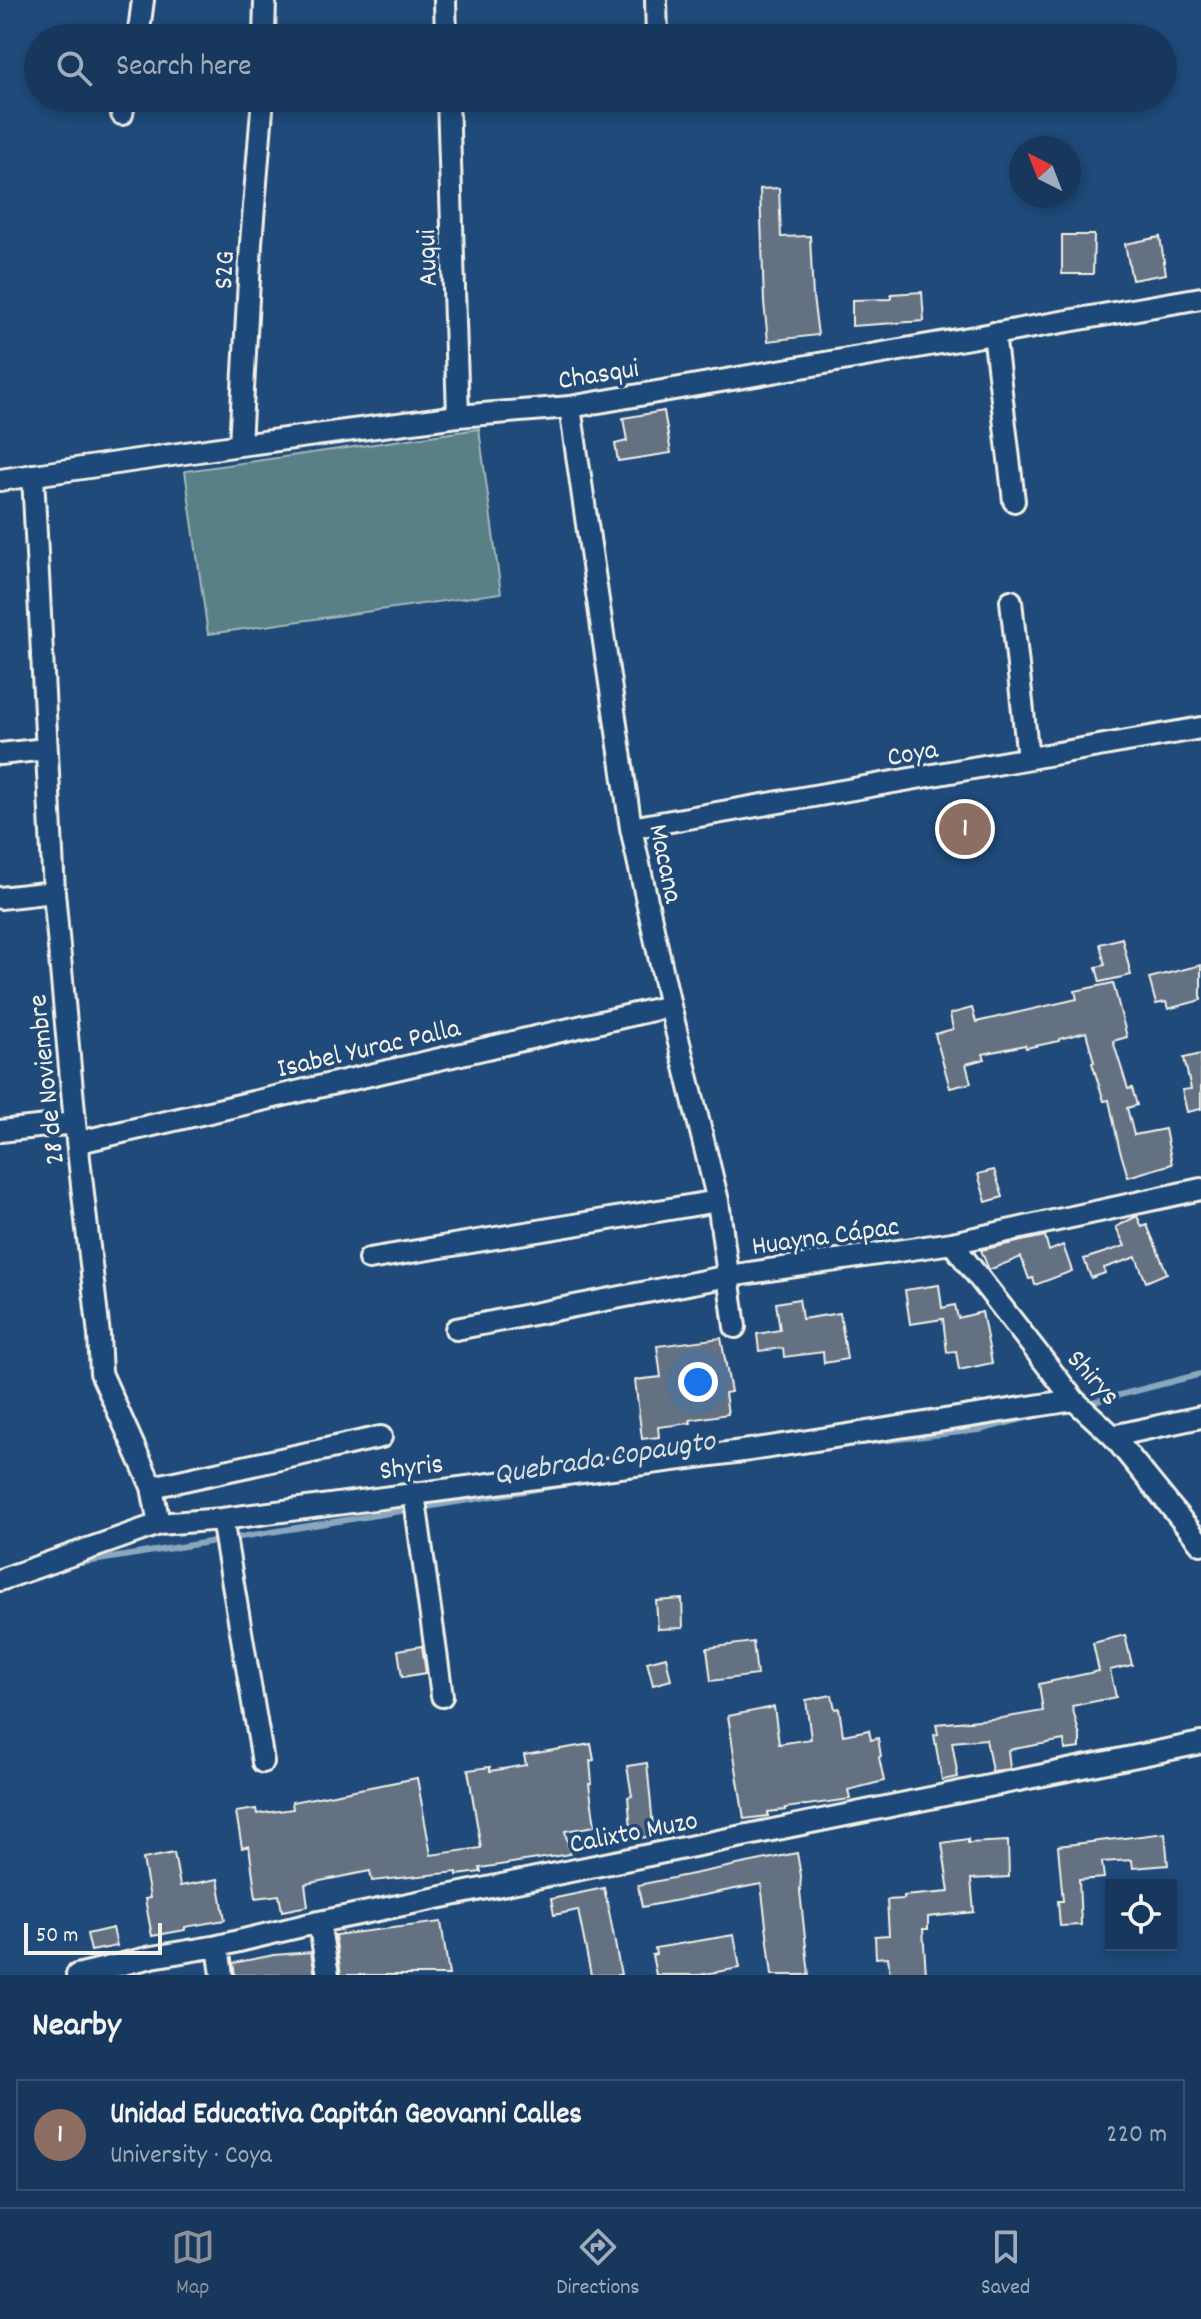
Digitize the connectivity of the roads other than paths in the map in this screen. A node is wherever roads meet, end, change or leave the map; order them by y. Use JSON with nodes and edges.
{"nodes":[{"id":1,"x":143,"y":0,"type":"edge"},
{"id":2,"x":265,"y":0,"type":"edge"},
{"id":3,"x":445,"y":0,"type":"edge"},
{"id":4,"x":656,"y":0,"type":"edge"},
{"id":5,"x":140,"y":24,"type":"edge"},
{"id":6,"x":264,"y":24,"type":"edge"},
{"id":7,"x":446,"y":24,"type":"edge"},
{"id":8,"x":657,"y":24,"type":"edge"},
{"id":9,"x":262,"y":112,"type":"edge"},
{"id":10,"x":448,"y":112,"type":"edge"},
{"id":11,"x":1201,"y":298,"type":"edge"},
{"id":12,"x":994,"y":333,"type":"junction"},
{"id":13,"x":570,"y":407,"type":"junction"},
{"id":14,"x":458,"y":416,"type":"junction"},
{"id":15,"x":240,"y":445,"type":"junction"},
{"id":16,"x":33,"y":475,"type":"junction"},
{"id":17,"x":0,"y":480,"type":"edge"},
{"id":18,"x":1014,"y":501,"type":"dead end"},
{"id":19,"x":1011,"y":601,"type":"dead end"},
{"id":20,"x":1201,"y":728,"type":"edge"},
{"id":21,"x":46,"y":749,"type":"junction"},
{"id":22,"x":0,"y":754,"type":"edge"},
{"id":23,"x":1028,"y":758,"type":"junction"},
{"id":24,"x":631,"y":828,"type":"junction"},
{"id":25,"x":54,"y":892,"type":"junction"},
{"id":26,"x":0,"y":898,"type":"edge"},
{"id":27,"x":670,"y":1006,"type":"junction"},
{"id":28,"x":0,"y":1131,"type":"edge"},
{"id":29,"x":77,"y":1132,"type":"junction"},
{"id":30,"x":1201,"y":1189,"type":"edge"},
{"id":31,"x":718,"y":1201,"type":"junction"},
{"id":32,"x":952,"y":1243,"type":"junction"},
{"id":33,"x":369,"y":1259,"type":"dead end"},
{"id":34,"x":729,"y":1276,"type":"junction"},
{"id":35,"x":735,"y":1327,"type":"dead end"},
{"id":36,"x":456,"y":1329,"type":"dead end"},
{"id":37,"x":1074,"y":1400,"type":"junction"},
{"id":38,"x":1201,"y":1417,"type":"edge"},
{"id":39,"x":1113,"y":1436,"type":"junction"},
{"id":40,"x":381,"y":1437,"type":"dead end"},
{"id":41,"x":152,"y":1487,"type":"junction"},
{"id":42,"x":414,"y":1493,"type":"junction"},
{"id":43,"x":222,"y":1519,"type":"junction"},
{"id":44,"x":159,"y":1524,"type":"junction"},
{"id":45,"x":1201,"y":1544,"type":"edge"},
{"id":46,"x":0,"y":1580,"type":"edge"},
{"id":47,"x":442,"y":1696,"type":"dead end"},
{"id":48,"x":1201,"y":1743,"type":"edge"},
{"id":49,"x":263,"y":1762,"type":"dead end"},
{"id":50,"x":319,"y":1922,"type":"junction"},
{"id":51,"x":218,"y":1946,"type":"junction"},
{"id":52,"x":116,"y":1970,"type":"edge"},
{"id":53,"x":77,"y":1975,"type":"edge"},
{"id":54,"x":222,"y":1975,"type":"edge"},
{"id":55,"x":328,"y":1975,"type":"edge"}],
"edges":[{"from":1,"to":5,"type":"street"},
{"from":2,"to":6,"type":"street"},
{"from":3,"to":7,"type":"street"},
{"from":4,"to":8,"type":"street"},
{"from":9,"to":15,"type":"street","name":"S2G"},
{"from":10,"to":14,"type":"street","name":"Auqui"},
{"from":11,"to":12,"type":"street","name":"Chasqui"},
{"from":12,"to":13,"type":"street","name":"Chasqui"},
{"from":12,"to":18,"type":"street"},
{"from":13,"to":14,"type":"street","name":"Chasqui"},
{"from":13,"to":24,"type":"street","name":"Macana"},
{"from":14,"to":15,"type":"street","name":"Chasqui"},
{"from":15,"to":16,"type":"street","name":"Chasqui"},
{"from":16,"to":17,"type":"street","name":"Chasqui"},
{"from":16,"to":21,"type":"street","name":"28 de Noviembre"},
{"from":19,"to":23,"type":"street"},
{"from":20,"to":23,"type":"street","name":"Coya"},
{"from":21,"to":22,"type":"street"},
{"from":21,"to":25,"type":"street","name":"28 de Noviembre"},
{"from":23,"to":24,"type":"street","name":"Coya"},
{"from":24,"to":27,"type":"street","name":"Macana"},
{"from":25,"to":26,"type":"street"},
{"from":25,"to":29,"type":"street","name":"28 de Noviembre"},
{"from":27,"to":29,"type":"street","name":"Isabel Yurac Palla"},
{"from":27,"to":31,"type":"street","name":"Macana"},
{"from":28,"to":29,"type":"street","name":"Isabel Yurac Palla"},
{"from":29,"to":41,"type":"street","name":"28 de Noviembre"},
{"from":30,"to":32,"type":"street","name":"Huayna Cápac"},
{"from":31,"to":33,"type":"street"},
{"from":31,"to":34,"type":"street","name":"Macana"},
{"from":32,"to":34,"type":"street","name":"Huayna Cápac"},
{"from":32,"to":37,"type":"street","name":"Shirys"},
{"from":34,"to":35,"type":"street","name":"Macana"},
{"from":34,"to":36,"type":"street","name":"Huayna Cápac"},
{"from":37,"to":39,"type":"street","name":"Shirys"},
{"from":37,"to":42,"type":"street","name":"Shyris"},
{"from":38,"to":39,"type":"street"},
{"from":39,"to":45,"type":"street","name":"Shirys"},
{"from":40,"to":41,"type":"street"},
{"from":41,"to":44,"type":"street","name":"28 de Noviembre"},
{"from":42,"to":43,"type":"street","name":"Shyris"},
{"from":42,"to":47,"type":"street"},
{"from":43,"to":44,"type":"street","name":"Shyris"},
{"from":43,"to":49,"type":"street"},
{"from":44,"to":46,"type":"street","name":"Shyris"},
{"from":48,"to":50,"type":"street","name":"Calixto Muzo"},
{"from":50,"to":51,"type":"street","name":"Calixto Muzo"},
{"from":50,"to":55,"type":"street"},
{"from":51,"to":52,"type":"street","name":"Calixto Muzo"},
{"from":51,"to":54,"type":"street"},
{"from":52,"to":53,"type":"street","name":"Calixto Muzo"}]}
